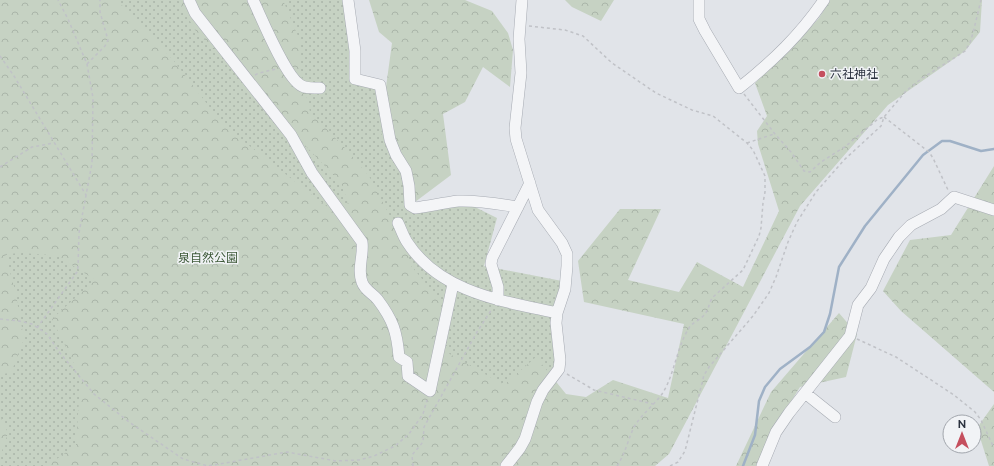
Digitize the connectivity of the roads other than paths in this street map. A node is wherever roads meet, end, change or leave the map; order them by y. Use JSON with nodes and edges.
{"nodes":[{"id":1,"x":189,"y":0,"type":"edge"},
{"id":2,"x":253,"y":0,"type":"edge"},
{"id":3,"x":348,"y":0,"type":"edge"},
{"id":4,"x":522,"y":0,"type":"edge"},
{"id":5,"x":699,"y":0,"type":"edge"},
{"id":6,"x":824,"y":0,"type":"edge"},
{"id":7,"x":320,"y":88,"type":"dead end"},
{"id":8,"x":530,"y":183,"type":"junction"},
{"id":9,"x":518,"y":207,"type":"junction"},
{"id":10,"x":994,"y":210,"type":"edge"},
{"id":11,"x":398,"y":223,"type":"dead end"},
{"id":12,"x":453,"y":284,"type":"junction"},
{"id":13,"x":498,"y":300,"type":"junction"},
{"id":14,"x":557,"y":313,"type":"junction"},
{"id":15,"x":805,"y":392,"type":"junction"},
{"id":16,"x":836,"y":417,"type":"dead end"},
{"id":17,"x":506,"y":466,"type":"edge"},
{"id":18,"x":762,"y":466,"type":"edge"}],
"edges":[{"from":1,"to":12,"type":"street"},
{"from":2,"to":7,"type":"street"},
{"from":3,"to":9,"type":"street"},
{"from":4,"to":8,"type":"street"},
{"from":5,"to":6,"type":"street"},
{"from":8,"to":9,"type":"street"},
{"from":8,"to":14,"type":"street"},
{"from":9,"to":13,"type":"street"},
{"from":10,"to":15,"type":"street"},
{"from":11,"to":12,"type":"street"},
{"from":12,"to":13,"type":"street"},
{"from":13,"to":14,"type":"street"},
{"from":14,"to":17,"type":"street"},
{"from":15,"to":16,"type":"street"},
{"from":15,"to":18,"type":"street"}]}
